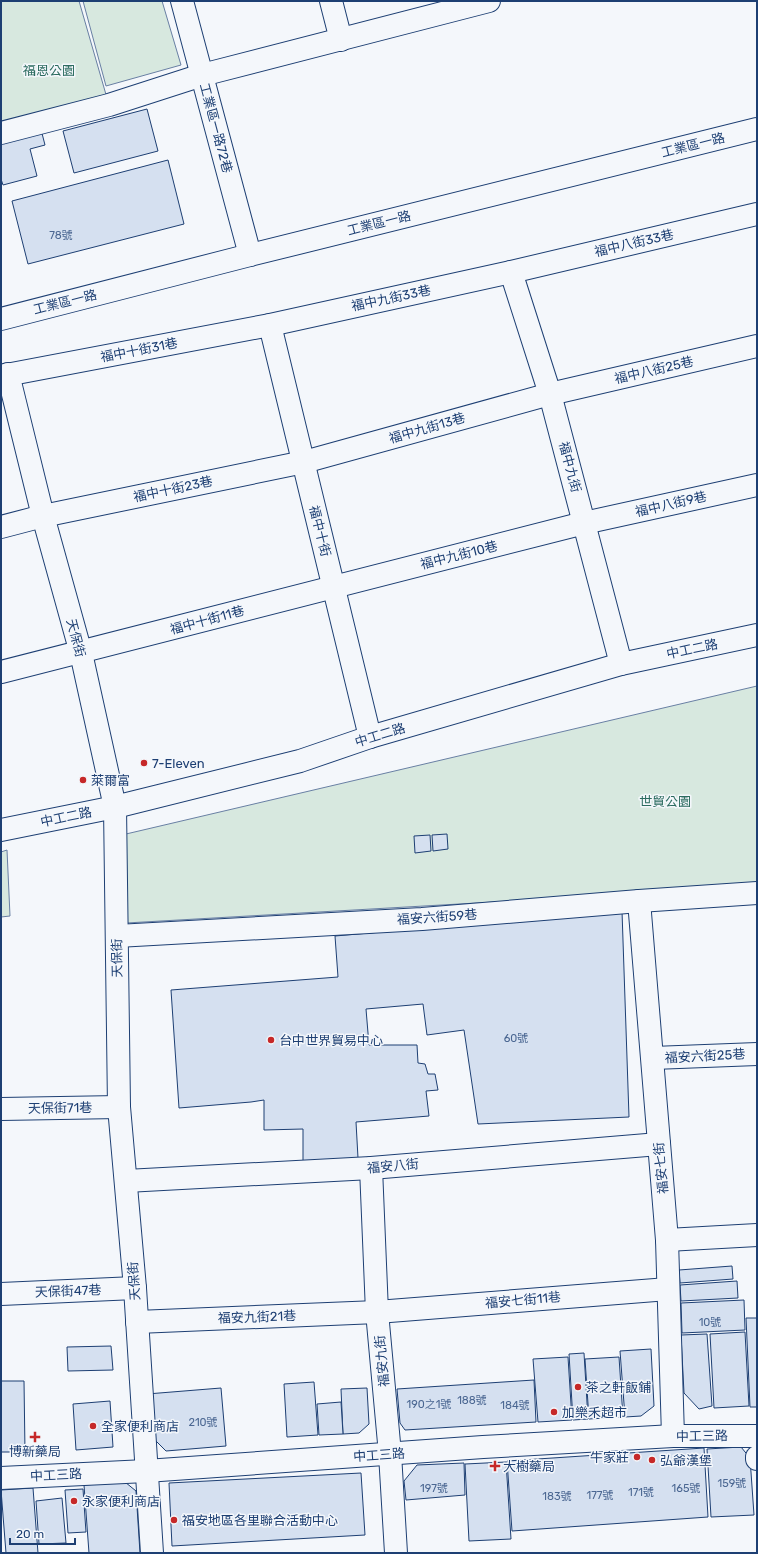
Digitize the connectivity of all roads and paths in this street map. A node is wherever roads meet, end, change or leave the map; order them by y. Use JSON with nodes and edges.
{"nodes":[{"id":1,"x":182,"y":1,"type":"edge"},
{"id":2,"x":331,"y":1,"type":"edge"},
{"id":3,"x":487,"y":1,"type":"edge"},
{"id":4,"x":341,"y":40,"type":"junction"},
{"id":5,"x":202,"y":75,"type":"junction"},
{"id":6,"x":757,"y":129,"type":"edge"},
{"id":7,"x":1,"y":132,"type":"edge"},
{"id":8,"x":757,"y":214,"type":"edge"},
{"id":9,"x":250,"y":255,"type":"junction"},
{"id":10,"x":511,"y":272,"type":"junction"},
{"id":11,"x":1,"y":319,"type":"edge"},
{"id":12,"x":270,"y":325,"type":"junction"},
{"id":13,"x":757,"y":346,"type":"edge"},
{"id":14,"x":4,"y":375,"type":"edge"},
{"id":15,"x":550,"y":394,"type":"junction"},
{"id":16,"x":304,"y":462,"type":"junction"},
{"id":17,"x":757,"y":485,"type":"edge"},
{"id":18,"x":43,"y":516,"type":"junction"},
{"id":19,"x":584,"y":524,"type":"junction"},
{"id":20,"x":1,"y":527,"type":"edge"},
{"id":21,"x":334,"y":586,"type":"junction"},
{"id":22,"x":757,"y":635,"type":"edge"},
{"id":23,"x":81,"y":653,"type":"junction"},
{"id":24,"x":621,"y":664,"type":"junction"},
{"id":25,"x":1,"y":672,"type":"edge"},
{"id":26,"x":370,"y":737,"type":"junction"},
{"id":27,"x":115,"y":807,"type":"junction"},
{"id":28,"x":1,"y":830,"type":"edge"},
{"id":29,"x":757,"y":893,"type":"edge"},
{"id":30,"x":639,"y":901,"type":"junction"},
{"id":31,"x":116,"y":936,"type":"junction"},
{"id":32,"x":757,"y":1054,"type":"edge"},
{"id":33,"x":652,"y":1058,"type":"junction"},
{"id":34,"x":119,"y":1107,"type":"junction"},
{"id":35,"x":1,"y":1109,"type":"edge"},
{"id":36,"x":660,"y":1144,"type":"junction"},
{"id":37,"x":371,"y":1168,"type":"junction"},
{"id":38,"x":126,"y":1181,"type":"junction"},
{"id":39,"x":757,"y":1235,"type":"edge"},
{"id":40,"x":667,"y":1240,"type":"junction"},
{"id":41,"x":135,"y":1288,"type":"junction"},
{"id":42,"x":668,"y":1289,"type":"junction"},
{"id":43,"x":1,"y":1294,"type":"edge"},
{"id":44,"x":377,"y":1312,"type":"junction"},
{"id":45,"x":137,"y":1322,"type":"junction"},
{"id":46,"x":673,"y":1436,"type":"junction"},
{"id":47,"x":757,"y":1436,"type":"edge"},
{"id":48,"x":390,"y":1454,"type":"junction"},
{"id":49,"x":146,"y":1471,"type":"junction"},
{"id":50,"x":1,"y":1478,"type":"edge"},
{"id":51,"x":152,"y":1553,"type":"edge"},
{"id":52,"x":396,"y":1553,"type":"edge"}],
"edges":[{"from":1,"to":5,"type":"street","name":"工業區一路72巷"},
{"from":2,"to":4,"type":"street"},
{"from":3,"to":4,"type":"street"},
{"from":4,"to":5,"type":"street"},
{"from":5,"to":7,"type":"street"},
{"from":5,"to":9,"type":"street","name":"工業區一路72巷"},
{"from":6,"to":9,"type":"street","name":"工業區一路"},
{"from":8,"to":10,"type":"street","name":"福中八街33巷"},
{"from":9,"to":11,"type":"street","name":"工業區一路"},
{"from":10,"to":12,"type":"street","name":"福中九街33巷"},
{"from":10,"to":15,"type":"street","name":"福中九街"},
{"from":12,"to":14,"type":"street","name":"福中十街31巷"},
{"from":12,"to":16,"type":"street","name":"福中十街"},
{"from":13,"to":15,"type":"street","name":"福中八街25巷"},
{"from":14,"to":18,"type":"street","name":"天保街"},
{"from":15,"to":16,"type":"street","name":"福中九街13巷"},
{"from":15,"to":19,"type":"street","name":"福中九街"},
{"from":16,"to":18,"type":"street","name":"福中十街23巷"},
{"from":16,"to":21,"type":"street","name":"福中十街"},
{"from":17,"to":19,"type":"street","name":"福中八街9巷"},
{"from":18,"to":20,"type":"street","name":"福中十街23巷"},
{"from":18,"to":23,"type":"street","name":"天保街"},
{"from":19,"to":21,"type":"street","name":"福中九街10巷"},
{"from":19,"to":24,"type":"street","name":"福中九街"},
{"from":21,"to":23,"type":"street","name":"福中十街11巷"},
{"from":21,"to":26,"type":"street","name":"福中十街"},
{"from":22,"to":24,"type":"street","name":"中工二路"},
{"from":23,"to":25,"type":"street","name":"福中十街11巷"},
{"from":23,"to":27,"type":"street","name":"天保街"},
{"from":24,"to":26,"type":"street","name":"中工二路"},
{"from":26,"to":27,"type":"street","name":"中工二路"},
{"from":27,"to":28,"type":"street","name":"中工二路"},
{"from":27,"to":31,"type":"street","name":"天保街"},
{"from":29,"to":30,"type":"street","name":"福安六街59巷"},
{"from":30,"to":31,"type":"street","name":"福安六街59巷"},
{"from":30,"to":33,"type":"street","name":"福安七街"},
{"from":31,"to":34,"type":"street","name":"天保街"},
{"from":32,"to":33,"type":"street","name":"福安六街25巷"},
{"from":33,"to":36,"type":"street","name":"福安七街"},
{"from":34,"to":35,"type":"street","name":"天保街71巷"},
{"from":34,"to":38,"type":"street","name":"天保街"},
{"from":36,"to":37,"type":"street","name":"福安八街"},
{"from":36,"to":40,"type":"street","name":"福安七街"},
{"from":37,"to":38,"type":"street","name":"福安八街"},
{"from":37,"to":44,"type":"street","name":"福安九街"},
{"from":38,"to":41,"type":"street","name":"天保街"},
{"from":39,"to":40,"type":"street"},
{"from":40,"to":42,"type":"street","name":"福安七街"},
{"from":41,"to":43,"type":"street","name":"天保街47巷"},
{"from":41,"to":45,"type":"street","name":"天保街"},
{"from":42,"to":44,"type":"street","name":"福安七街11巷"},
{"from":42,"to":46,"type":"street","name":"福安七街"},
{"from":44,"to":45,"type":"street","name":"福安九街21巷"},
{"from":44,"to":48,"type":"street","name":"福安九街"},
{"from":45,"to":49,"type":"street","name":"天保街"},
{"from":46,"to":47,"type":"street","name":"中工三路"},
{"from":46,"to":48,"type":"street","name":"中工三路"},
{"from":48,"to":49,"type":"street","name":"中工三路"},
{"from":48,"to":52,"type":"street","name":"福安九街"},
{"from":49,"to":50,"type":"street","name":"中工三路"},
{"from":49,"to":51,"type":"street","name":"天保街"}]}
